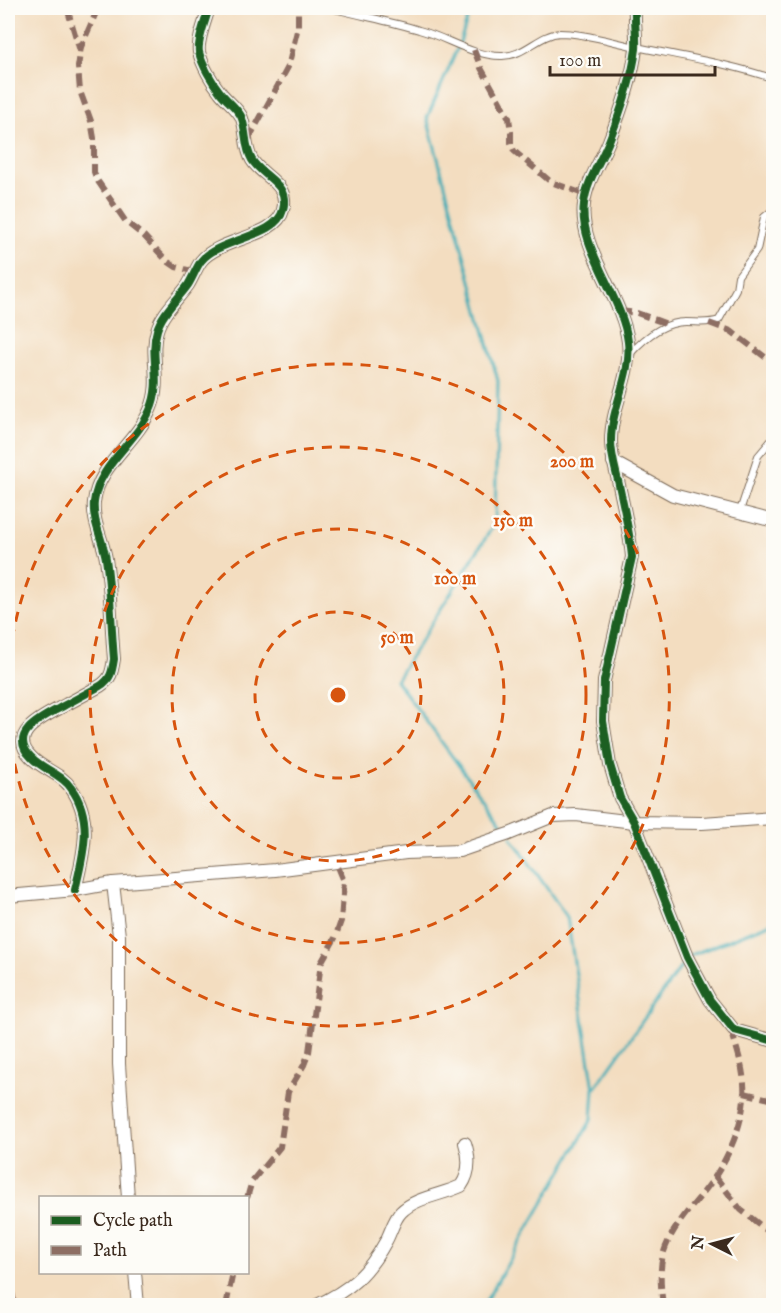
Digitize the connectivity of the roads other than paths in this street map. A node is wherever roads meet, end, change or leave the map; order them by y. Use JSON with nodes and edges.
{"nodes":[{"id":1,"x":209,"y":8,"type":"edge"},
{"id":2,"x":331,"y":8,"type":"edge"},
{"id":3,"x":634,"y":8,"type":"edge"},
{"id":4,"x":636,"y":47,"type":"junction"},
{"id":5,"x":774,"y":79,"type":"edge"},
{"id":6,"x":774,"y":209,"type":"edge"},
{"id":7,"x":628,"y":356,"type":"junction"},
{"id":8,"x":774,"y":437,"type":"edge"},
{"id":9,"x":613,"y":462,"type":"junction"},
{"id":10,"x":740,"y":511,"type":"junction"},
{"id":11,"x":774,"y":521,"type":"edge"},
{"id":12,"x":774,"y":818,"type":"edge"},
{"id":13,"x":634,"y":822,"type":"junction"},
{"id":14,"x":112,"y":883,"type":"junction"},
{"id":15,"x":75,"y":890,"type":"junction"},
{"id":16,"x":8,"y":896,"type":"edge"},
{"id":17,"x":774,"y":1041,"type":"edge"},
{"id":18,"x":465,"y":1143,"type":"dead end"},
{"id":19,"x":128,"y":1196,"type":"edge"},
{"id":20,"x":135,"y":1274,"type":"edge"},
{"id":21,"x":138,"y":1305,"type":"edge"},
{"id":22,"x":315,"y":1305,"type":"edge"}],
"edges":[{"from":1,"to":15,"type":"street"},
{"from":2,"to":4,"type":"lane"},
{"from":3,"to":4,"type":"street"},
{"from":4,"to":5,"type":"lane"},
{"from":4,"to":7,"type":"street"},
{"from":6,"to":7,"type":"lane"},
{"from":7,"to":9,"type":"street"},
{"from":8,"to":10,"type":"lane"},
{"from":9,"to":10,"type":"street"},
{"from":9,"to":13,"type":"street"},
{"from":10,"to":11,"type":"street"},
{"from":12,"to":13,"type":"street"},
{"from":13,"to":14,"type":"street"},
{"from":13,"to":17,"type":"street"},
{"from":14,"to":15,"type":"street"},
{"from":14,"to":19,"type":"street"},
{"from":15,"to":16,"type":"street"},
{"from":18,"to":22,"type":"street"},
{"from":20,"to":21,"type":"street"}]}
